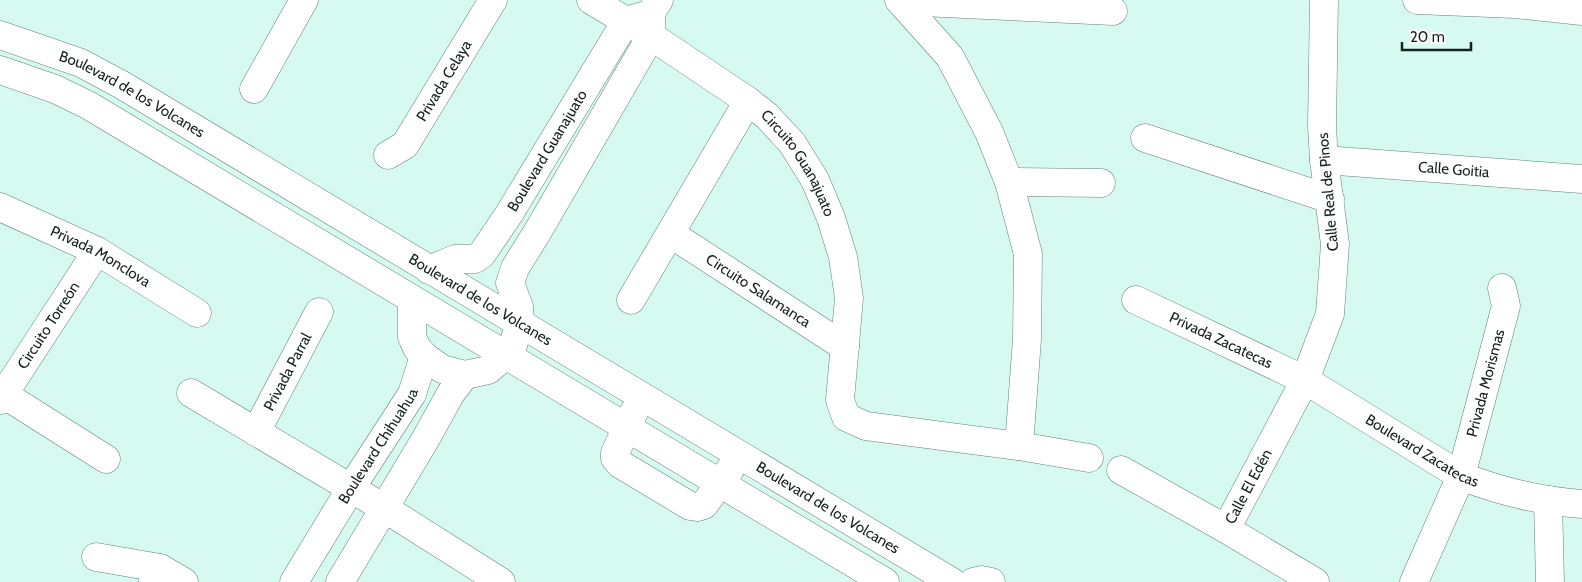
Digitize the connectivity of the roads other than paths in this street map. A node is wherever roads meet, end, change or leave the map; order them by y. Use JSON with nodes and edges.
{"nodes":[{"id":1,"x":304,"y":0,"type":"edge"},
{"id":2,"x":492,"y":0,"type":"edge"},
{"id":3,"x":591,"y":0,"type":"edge"},
{"id":4,"x":899,"y":0,"type":"edge"},
{"id":5,"x":1324,"y":0,"type":"edge"},
{"id":6,"x":1417,"y":0,"type":"edge"},
{"id":7,"x":1515,"y":2,"type":"edge"},
{"id":8,"x":1057,"y":4,"type":"edge"},
{"id":9,"x":1582,"y":11,"type":"edge"},
{"id":10,"x":1113,"y":12,"type":"dead end"},
{"id":11,"x":647,"y":17,"type":"edge"},
{"id":12,"x":5,"y":45,"type":"edge"},
{"id":13,"x":0,"y":70,"type":"edge"},
{"id":14,"x":254,"y":89,"type":"dead end"},
{"id":15,"x":748,"y":101,"type":"junction"},
{"id":16,"x":1146,"y":138,"type":"dead end"},
{"id":17,"x":388,"y":155,"type":"dead end"},
{"id":18,"x":1324,"y":160,"type":"junction"},
{"id":19,"x":1582,"y":179,"type":"edge"},
{"id":20,"x":1009,"y":182,"type":"junction"},
{"id":21,"x":1101,"y":183,"type":"dead end"},
{"id":22,"x":1330,"y":199,"type":"junction"},
{"id":23,"x":0,"y":207,"type":"edge"},
{"id":24,"x":671,"y":234,"type":"junction"},
{"id":25,"x":97,"y":251,"type":"junction"},
{"id":26,"x":475,"y":259,"type":"junction"},
{"id":27,"x":429,"y":270,"type":"junction"},
{"id":28,"x":510,"y":283,"type":"junction"},
{"id":29,"x":1502,"y":288,"type":"dead end"},
{"id":30,"x":412,"y":300,"type":"junction"},
{"id":31,"x":631,"y":300,"type":"dead end"},
{"id":32,"x":1136,"y":300,"type":"dead end"},
{"id":33,"x":319,"y":312,"type":"dead end"},
{"id":34,"x":198,"y":313,"type":"dead end"},
{"id":35,"x":520,"y":323,"type":"junction"},
{"id":36,"x":845,"y":347,"type":"junction"},
{"id":37,"x":424,"y":356,"type":"junction"},
{"id":38,"x":505,"y":356,"type":"junction"},
{"id":39,"x":465,"y":375,"type":"junction"},
{"id":40,"x":1305,"y":380,"type":"junction"},
{"id":41,"x":191,"y":393,"type":"dead end"},
{"id":42,"x":1,"y":395,"type":"edge"},
{"id":43,"x":642,"y":395,"type":"junction"},
{"id":44,"x":627,"y":429,"type":"junction"},
{"id":45,"x":256,"y":432,"type":"junction"},
{"id":46,"x":1019,"y":446,"type":"junction"},
{"id":47,"x":740,"y":454,"type":"junction"},
{"id":48,"x":1088,"y":458,"type":"dead end"},
{"id":49,"x":106,"y":459,"type":"dead end"},
{"id":50,"x":1121,"y":470,"type":"dead end"},
{"id":51,"x":1461,"y":476,"type":"junction"},
{"id":52,"x":720,"y":483,"type":"junction"},
{"id":53,"x":351,"y":488,"type":"junction"},
{"id":54,"x":1548,"y":500,"type":"junction"},
{"id":55,"x":1582,"y":504,"type":"edge"},
{"id":56,"x":384,"y":508,"type":"junction"},
{"id":57,"x":1226,"y":529,"type":"junction"},
{"id":58,"x":96,"y":557,"type":"dead end"},
{"id":59,"x":157,"y":575,"type":"edge"},
{"id":60,"x":184,"y":582,"type":"edge"},
{"id":61,"x":294,"y":582,"type":"edge"},
{"id":62,"x":340,"y":582,"type":"edge"},
{"id":63,"x":501,"y":582,"type":"edge"},
{"id":64,"x":885,"y":582,"type":"edge"},
{"id":65,"x":952,"y":582,"type":"edge"},
{"id":66,"x":973,"y":582,"type":"edge"},
{"id":67,"x":991,"y":582,"type":"edge"},
{"id":68,"x":1315,"y":582,"type":"edge"},
{"id":69,"x":1414,"y":582,"type":"edge"},
{"id":70,"x":1550,"y":582,"type":"edge"}],
"edges":[{"from":1,"to":14,"type":"street"},
{"from":2,"to":17,"type":"street","name":"Privada Celaya"},
{"from":3,"to":11,"type":"street","name":"Circuito Guanajuato"},
{"from":4,"to":8,"type":"street"},
{"from":4,"to":20,"type":"street"},
{"from":5,"to":18,"type":"street","name":"Calle Real de Pinos"},
{"from":6,"to":7,"type":"street"},
{"from":7,"to":9,"type":"street"},
{"from":8,"to":10,"type":"street"},
{"from":11,"to":15,"type":"street","name":"Circuito Guanajuato"},
{"from":11,"to":26,"type":"street","name":"Boulevard Guanajuato"},
{"from":11,"to":28,"type":"street","name":"Boulevard Guanajuato"},
{"from":12,"to":27,"type":"street","name":"Boulevard de los Volcanes"},
{"from":13,"to":30,"type":"street","name":"Boulevard de los Volcanes"},
{"from":15,"to":24,"type":"street"},
{"from":15,"to":36,"type":"street","name":"Circuito Guanajuato"},
{"from":16,"to":22,"type":"street"},
{"from":18,"to":19,"type":"street","name":"Calle Goitia"},
{"from":18,"to":22,"type":"street","name":"Calle Real de Pinos"},
{"from":20,"to":21,"type":"street"},
{"from":20,"to":46,"type":"street"},
{"from":22,"to":40,"type":"street","name":"Calle Real de Pinos"},
{"from":23,"to":25,"type":"street","name":"Privada Monclova"},
{"from":24,"to":31,"type":"street"},
{"from":24,"to":36,"type":"street","name":"Circuito Salamanca"},
{"from":25,"to":34,"type":"street","name":"Privada Monclova"},
{"from":25,"to":42,"type":"street","name":"Circuito Torreón"},
{"from":26,"to":27,"type":"street"},
{"from":26,"to":28,"type":"street"},
{"from":27,"to":35,"type":"street","name":"Boulevard de los Volcanes"},
{"from":28,"to":35,"type":"street"},
{"from":29,"to":51,"type":"street","name":"Privada Morismas"},
{"from":30,"to":37,"type":"street"},
{"from":30,"to":38,"type":"street","name":"Boulevard de los Volcanes"},
{"from":32,"to":40,"type":"street","name":"Privada Zacatecas"},
{"from":33,"to":45,"type":"street","name":"Privada Parral"},
{"from":35,"to":38,"type":"street"},
{"from":35,"to":43,"type":"street","name":"Boulevard de los Volcanes"},
{"from":36,"to":46,"type":"street","name":"Circuito Guanajuato"},
{"from":37,"to":39,"type":"street"},
{"from":37,"to":53,"type":"street","name":"Boulevard Chihuahua"},
{"from":38,"to":39,"type":"street"},
{"from":38,"to":44,"type":"street","name":"Boulevard de los Volcanes"},
{"from":39,"to":56,"type":"street"},
{"from":40,"to":51,"type":"street","name":"Boulevard Zacatecas"},
{"from":40,"to":57,"type":"street","name":"Calle El Edén"},
{"from":41,"to":45,"type":"street"},
{"from":42,"to":49,"type":"street"},
{"from":43,"to":44,"type":"street"},
{"from":43,"to":47,"type":"street","name":"Boulevard de los Volcanes"},
{"from":44,"to":52,"type":"street","name":"Boulevard de los Volcanes"},
{"from":45,"to":53,"type":"street"},
{"from":46,"to":48,"type":"street"},
{"from":47,"to":52,"type":"street"},
{"from":47,"to":65,"type":"street","name":"Boulevard de los Volcanes"},
{"from":50,"to":57,"type":"street"},
{"from":51,"to":54,"type":"street","name":"Boulevard Zacatecas"},
{"from":51,"to":69,"type":"street"},
{"from":52,"to":64,"type":"street","name":"Boulevard de los Volcanes"},
{"from":53,"to":56,"type":"street"},
{"from":53,"to":61,"type":"street","name":"Boulevard Chihuahua"},
{"from":54,"to":55,"type":"street","name":"Boulevard Zacatecas"},
{"from":54,"to":70,"type":"street"},
{"from":56,"to":62,"type":"street"},
{"from":56,"to":63,"type":"street"},
{"from":57,"to":68,"type":"street","name":"Calle El Edén"},
{"from":58,"to":59,"type":"street"},
{"from":59,"to":60,"type":"street"},
{"from":66,"to":67,"type":"street"}]}
